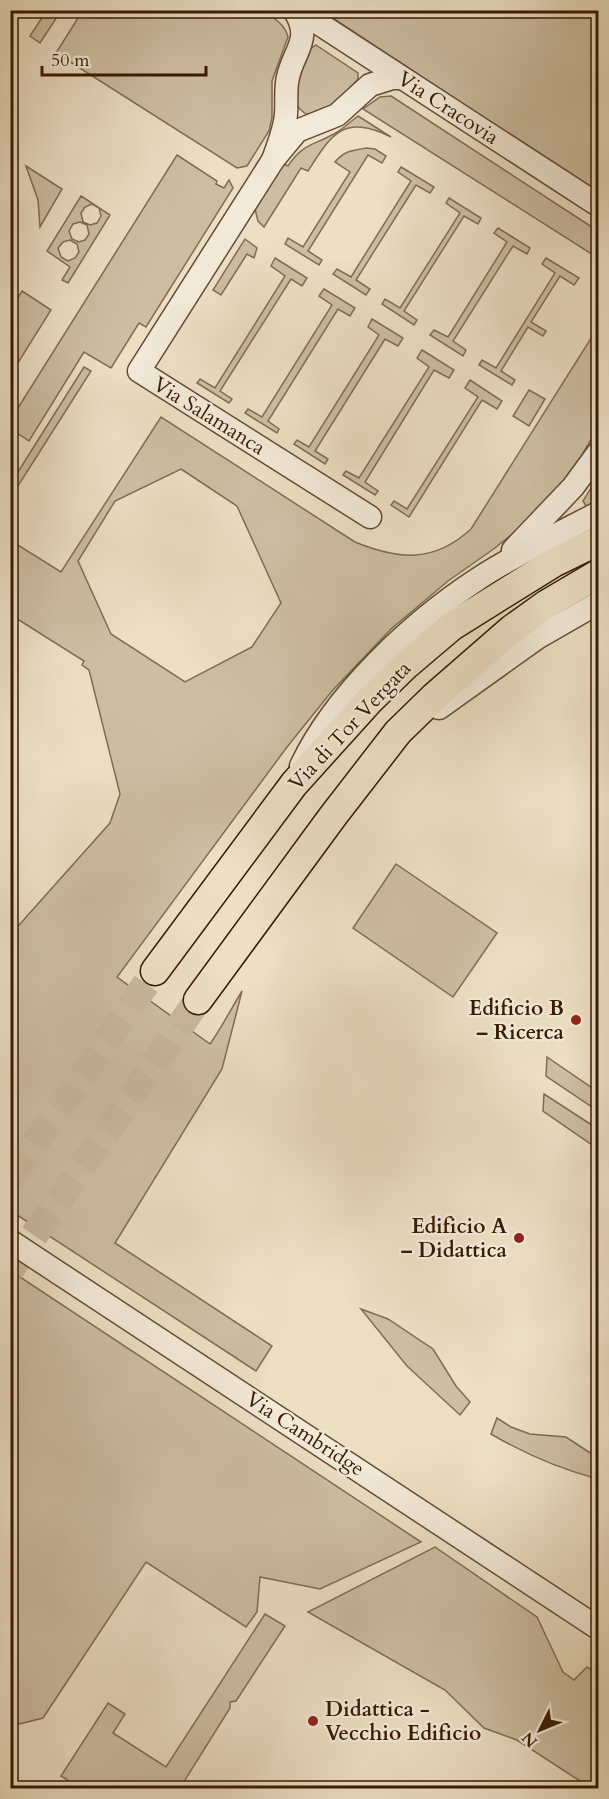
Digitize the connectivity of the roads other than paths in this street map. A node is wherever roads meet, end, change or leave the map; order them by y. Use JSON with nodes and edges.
{"nodes":[{"id":1,"x":296,"y":10,"type":"edge"},
{"id":2,"x":339,"y":37,"type":"junction"},
{"id":3,"x":359,"y":50,"type":"junction"},
{"id":4,"x":297,"y":55,"type":"junction"},
{"id":5,"x":402,"y":78,"type":"junction"},
{"id":6,"x":354,"y":99,"type":"junction"},
{"id":7,"x":273,"y":160,"type":"junction"},
{"id":8,"x":598,"y":205,"type":"edge"},
{"id":9,"x":598,"y":453,"type":"edge"},
{"id":10,"x":598,"y":513,"type":"edge"},
{"id":11,"x":370,"y":517,"type":"dead end"},
{"id":12,"x":598,"y":541,"type":"edge"},
{"id":13,"x":598,"y":573,"type":"edge"},
{"id":14,"x":480,"y":577,"type":"junction"},
{"id":15,"x":598,"y":603,"type":"edge"},
{"id":16,"x":391,"y":741,"type":"junction"},
{"id":17,"x":294,"y":784,"type":"junction"},
{"id":18,"x":155,"y":971,"type":"tunnel mouth"},
{"id":19,"x":198,"y":1000,"type":"tunnel mouth"},
{"id":20,"x":10,"y":1241,"type":"edge"},
{"id":21,"x":598,"y":1628,"type":"edge"}],
"edges":[{"from":1,"to":2,"type":"street","name":"Via Cracovia"},
{"from":1,"to":4,"type":"street","name":"Via Salamanca"},
{"from":2,"to":3,"type":"street","name":"Via Cracovia"},
{"from":2,"to":4,"type":"street"},
{"from":3,"to":5,"type":"street","name":"Via Cracovia"},
{"from":3,"to":6,"type":"street","name":"Via Salamanca"},
{"from":4,"to":7,"type":"street","name":"Via Salamanca"},
{"from":5,"to":6,"type":"street","name":"Via Salamanca"},
{"from":5,"to":8,"type":"street","name":"Via Cracovia"},
{"from":6,"to":7,"type":"street","name":"Via Salamanca"},
{"from":7,"to":11,"type":"street","name":"Via Salamanca"},
{"from":9,"to":14,"type":"street"},
{"from":10,"to":14,"type":"street"},
{"from":12,"to":17,"type":"main road","name":"Via di Tor Vergata"},
{"from":13,"to":16,"type":"main road","name":"Via di Tor Vergata"},
{"from":14,"to":17,"type":"street"},
{"from":15,"to":16,"type":"street","name":"Via di Tor Vergata"},
{"from":16,"to":19,"type":"main road","name":"Via di Tor Vergata"},
{"from":17,"to":18,"type":"main road","name":"Via di Tor Vergata"},
{"from":20,"to":21,"type":"street","name":"Via Cambridge"}]}
